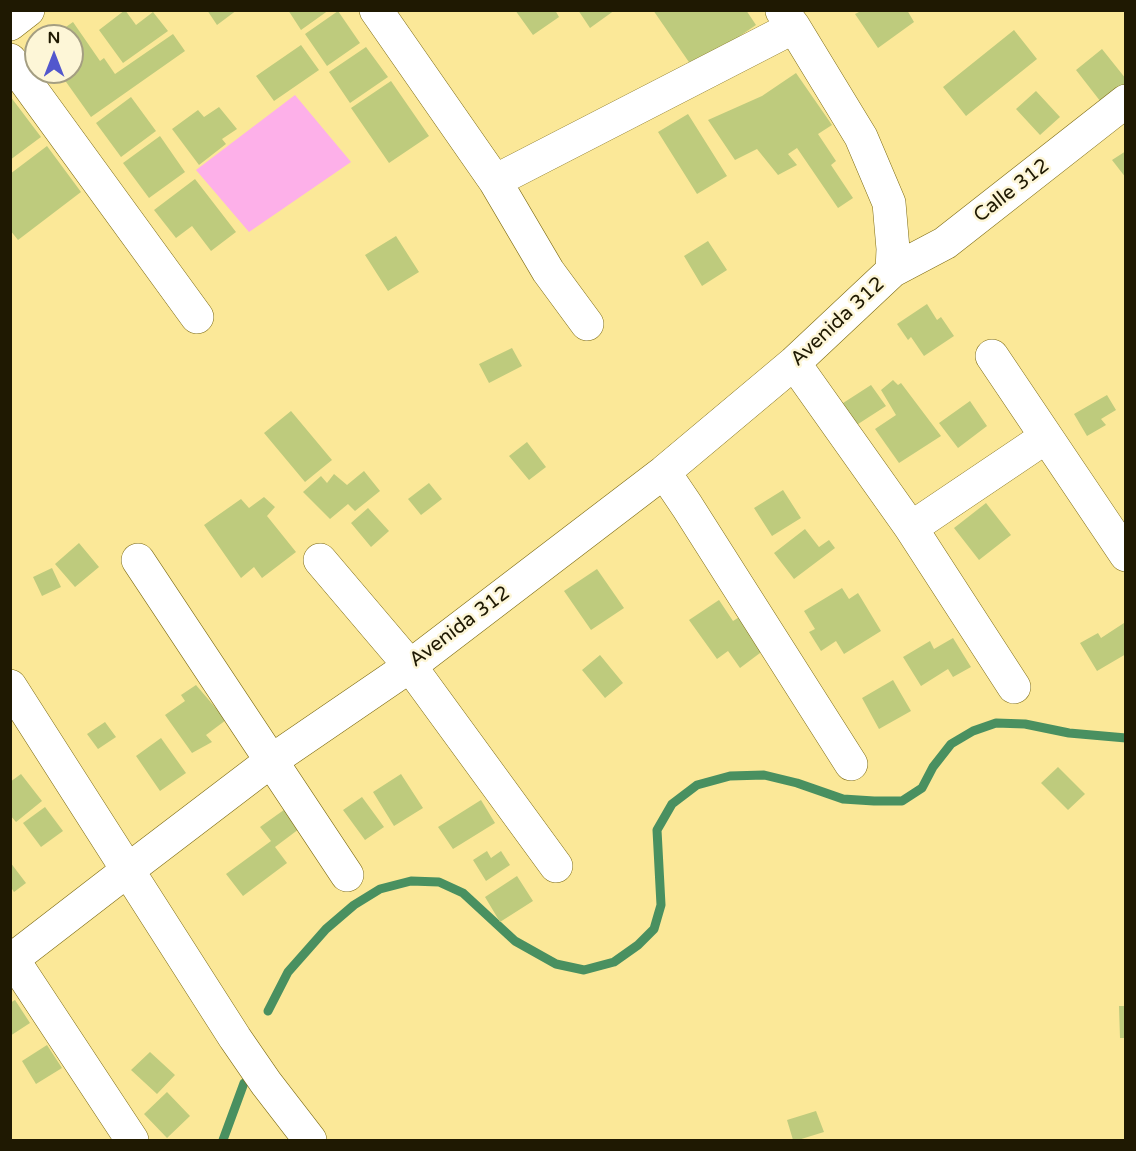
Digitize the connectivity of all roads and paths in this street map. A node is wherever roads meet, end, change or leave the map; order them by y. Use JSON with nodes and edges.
{"nodes":[{"id":1,"x":28,"y":10,"type":"edge"},
{"id":2,"x":376,"y":10,"type":"edge"},
{"id":3,"x":788,"y":19,"type":"edge"},
{"id":4,"x":10,"y":24,"type":"edge"},
{"id":5,"x":10,"y":60,"type":"edge"},
{"id":6,"x":1125,"y":101,"type":"edge"},
{"id":7,"x":495,"y":181,"type":"junction"},
{"id":8,"x":892,"y":272,"type":"junction"},
{"id":9,"x":197,"y":317,"type":"dead end"},
{"id":10,"x":587,"y":324,"type":"dead end"},
{"id":11,"x":992,"y":357,"type":"dead end"},
{"id":12,"x":794,"y":363,"type":"junction"},
{"id":13,"x":1046,"y":437,"type":"junction"},
{"id":14,"x":664,"y":472,"type":"junction"},
{"id":15,"x":1114,"y":513,"type":"edge"},
{"id":16,"x":911,"y":528,"type":"junction"},
{"id":17,"x":1125,"y":555,"type":"edge"},
{"id":18,"x":138,"y":560,"type":"dead end"},
{"id":19,"x":320,"y":560,"type":"dead end"},
{"id":20,"x":410,"y":666,"type":"junction"},
{"id":21,"x":10,"y":686,"type":"edge"},
{"id":22,"x":1014,"y":687,"type":"dead end"},
{"id":23,"x":272,"y":761,"type":"junction"},
{"id":24,"x":852,"y":764,"type":"dead end"},
{"id":25,"x":556,"y":867,"type":"dead end"},
{"id":26,"x":128,"y":870,"type":"junction"},
{"id":27,"x":347,"y":875,"type":"dead end"},
{"id":28,"x":11,"y":959,"type":"edge"},
{"id":29,"x":132,"y":1140,"type":"edge"},
{"id":30,"x":310,"y":1140,"type":"edge"}],
"edges":[{"from":1,"to":4,"type":"street"},
{"from":2,"to":7,"type":"street"},
{"from":3,"to":7,"type":"street"},
{"from":3,"to":8,"type":"street"},
{"from":5,"to":9,"type":"street"},
{"from":6,"to":8,"type":"street","name":"Calle 312"},
{"from":7,"to":10,"type":"street"},
{"from":8,"to":12,"type":"street","name":"Avenida 312"},
{"from":11,"to":13,"type":"street"},
{"from":12,"to":14,"type":"street","name":"Avenida 312"},
{"from":12,"to":16,"type":"street"},
{"from":13,"to":15,"type":"street"},
{"from":13,"to":16,"type":"street"},
{"from":14,"to":20,"type":"street","name":"Avenida 312"},
{"from":14,"to":24,"type":"street"},
{"from":15,"to":17,"type":"street"},
{"from":16,"to":22,"type":"street"},
{"from":18,"to":23,"type":"street"},
{"from":19,"to":20,"type":"street"},
{"from":20,"to":23,"type":"street","name":"Avenida 312"},
{"from":20,"to":25,"type":"street"},
{"from":21,"to":26,"type":"street"},
{"from":23,"to":26,"type":"street","name":"Avenida 312"},
{"from":23,"to":27,"type":"street"},
{"from":26,"to":28,"type":"street","name":"Avenida 312"},
{"from":26,"to":30,"type":"street"},
{"from":28,"to":29,"type":"street"}]}
